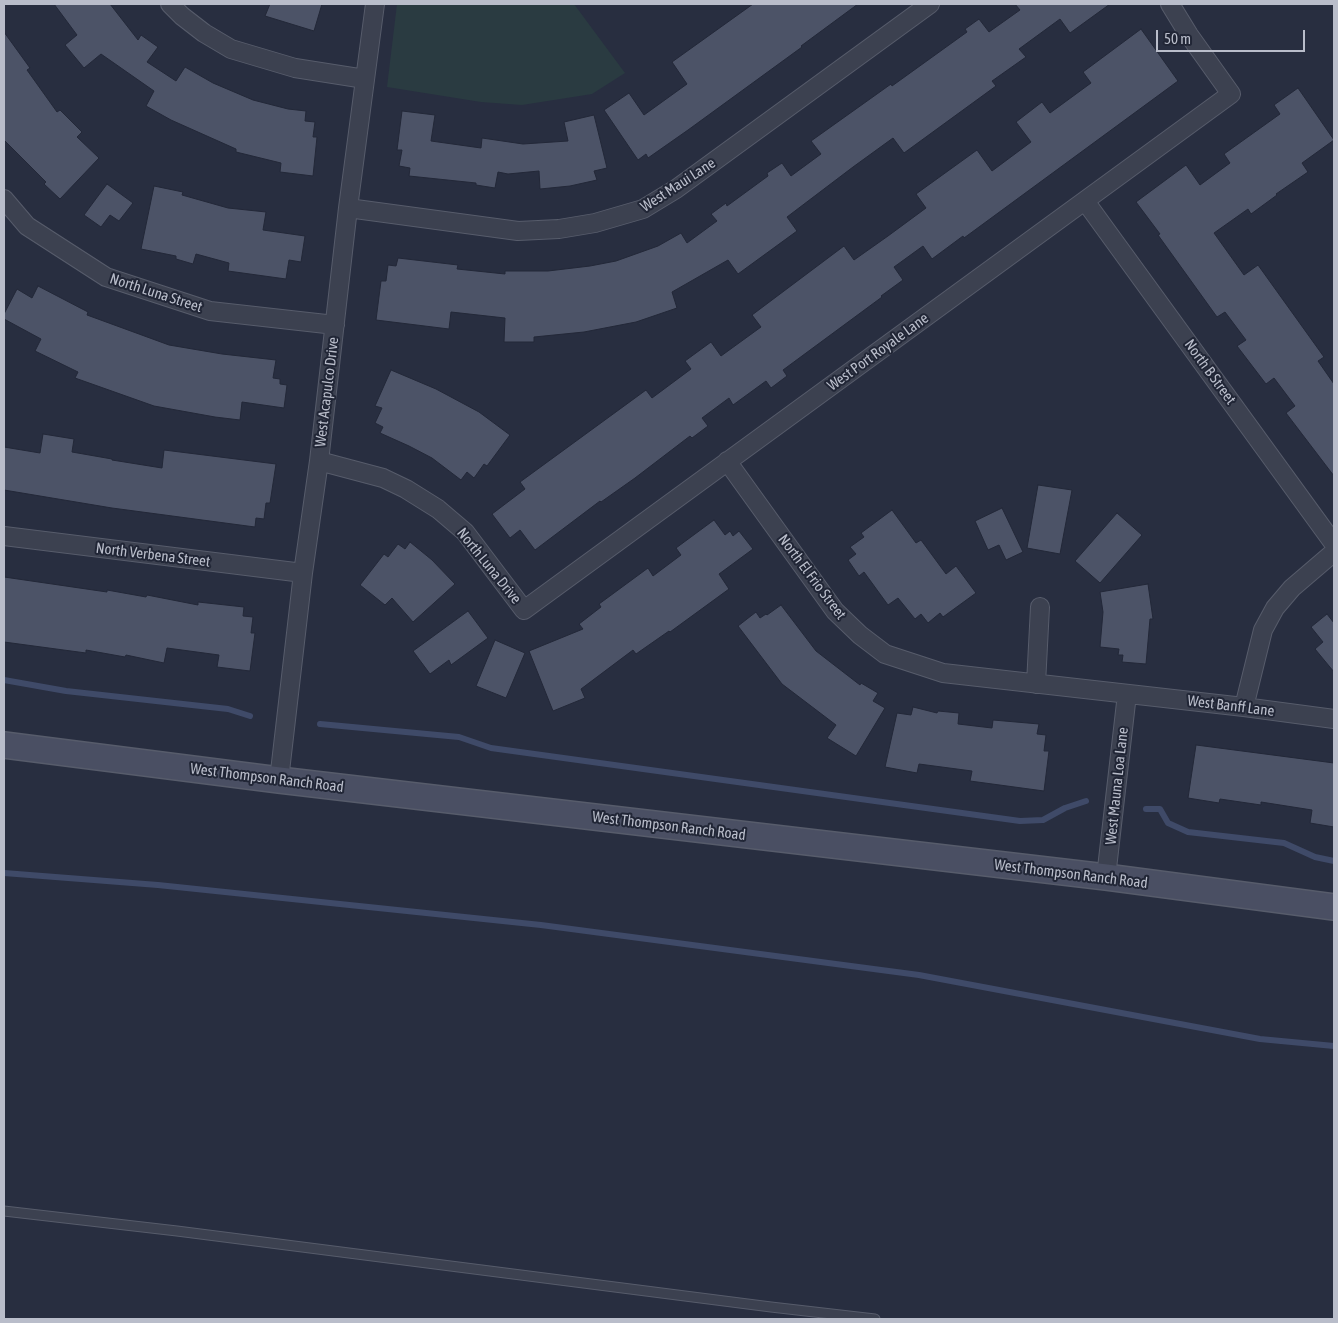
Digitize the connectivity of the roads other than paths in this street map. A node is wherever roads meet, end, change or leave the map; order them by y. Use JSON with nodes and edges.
{"nodes":[{"id":1,"x":170,"y":4,"type":"edge"},
{"id":2,"x":375,"y":4,"type":"edge"},
{"id":3,"x":930,"y":4,"type":"edge"},
{"id":4,"x":1170,"y":4,"type":"edge"},
{"id":5,"x":365,"y":79,"type":"junction"},
{"id":6,"x":4,"y":199,"type":"edge"},
{"id":7,"x":1085,"y":200,"type":"junction"},
{"id":8,"x":348,"y":208,"type":"junction"},
{"id":9,"x":335,"y":325,"type":"junction"},
{"id":10,"x":319,"y":461,"type":"junction"},
{"id":11,"x":727,"y":461,"type":"junction"},
{"id":12,"x":4,"y":536,"type":"edge"},
{"id":13,"x":1334,"y":544,"type":"edge"},
{"id":14,"x":1334,"y":552,"type":"edge"},
{"id":15,"x":303,"y":573,"type":"junction"},
{"id":16,"x":1040,"y":607,"type":"dead end"},
{"id":17,"x":524,"y":610,"type":"joint"},
{"id":18,"x":1036,"y":684,"type":"junction"},
{"id":19,"x":1127,"y":694,"type":"junction"},
{"id":20,"x":1244,"y":707,"type":"junction"},
{"id":21,"x":1334,"y":719,"type":"edge"},
{"id":22,"x":4,"y":745,"type":"edge"},
{"id":23,"x":279,"y":780,"type":"junction"},
{"id":24,"x":1106,"y":878,"type":"junction"},
{"id":25,"x":1334,"y":907,"type":"edge"},
{"id":26,"x":4,"y":1211,"type":"edge"},
{"id":27,"x":875,"y":1319,"type":"edge"}],
"edges":[{"from":1,"to":5,"type":"street"},
{"from":2,"to":5,"type":"street","name":"West Acapulco Drive"},
{"from":3,"to":8,"type":"street","name":"West Maui Lane"},
{"from":4,"to":7,"type":"street","name":"West Port Royale Lane"},
{"from":5,"to":8,"type":"street","name":"West Acapulco Drive"},
{"from":6,"to":9,"type":"street","name":"North Luna Street"},
{"from":7,"to":11,"type":"street","name":"West Port Royale Lane"},
{"from":7,"to":13,"type":"street","name":"North B Street"},
{"from":8,"to":9,"type":"street","name":"West Acapulco Drive"},
{"from":9,"to":10,"type":"street","name":"West Acapulco Drive"},
{"from":10,"to":15,"type":"street","name":"West Acapulco Drive"},
{"from":10,"to":17,"type":"street","name":"North Luna Drive"},
{"from":11,"to":17,"type":"street","name":"West Port Royale Lane"},
{"from":11,"to":18,"type":"street","name":"North El Frio Street"},
{"from":12,"to":15,"type":"street","name":"North Verbena Street"},
{"from":14,"to":20,"type":"street"},
{"from":15,"to":23,"type":"street","name":"West Acapulco Drive"},
{"from":16,"to":18,"type":"street"},
{"from":18,"to":19,"type":"street","name":"North El Frio Street"},
{"from":19,"to":20,"type":"street","name":"West Banff Lane"},
{"from":19,"to":24,"type":"street","name":"West Mauna Loa Lane"},
{"from":20,"to":21,"type":"street","name":"West Banff Lane"},
{"from":22,"to":23,"type":"main road","name":"West Thompson Ranch Road"},
{"from":23,"to":24,"type":"main road","name":"West Thompson Ranch Road"},
{"from":24,"to":25,"type":"main road","name":"West Thompson Ranch Road"},
{"from":26,"to":27,"type":"lane"}]}
